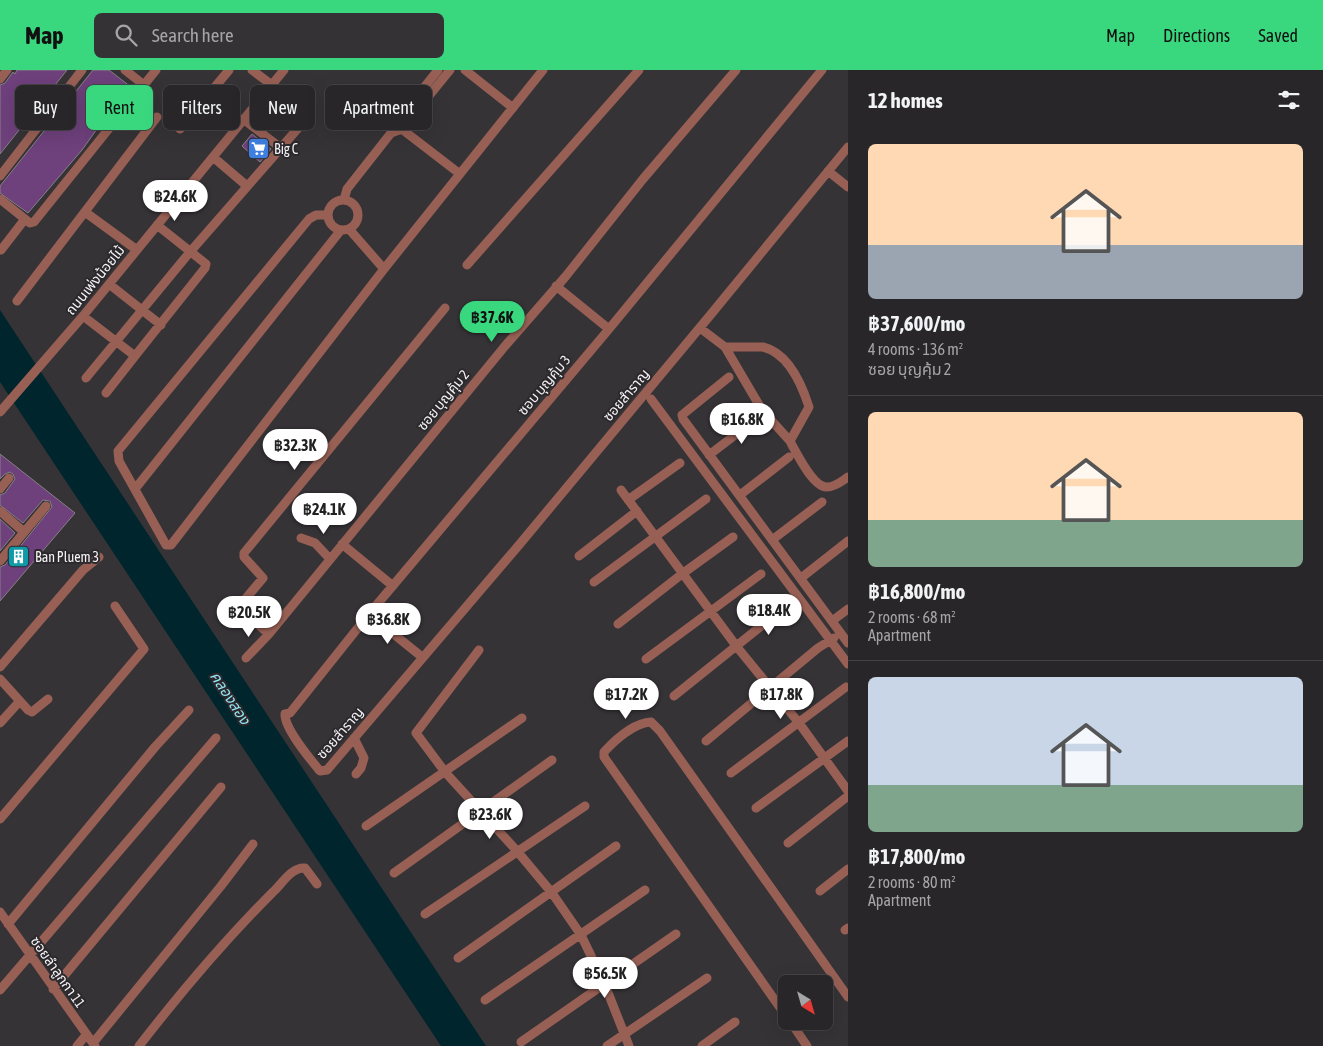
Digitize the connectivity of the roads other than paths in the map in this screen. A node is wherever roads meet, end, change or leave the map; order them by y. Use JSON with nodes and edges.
{"nodes":[{"id":1,"x":7,"y":70,"type":"edge"},
{"id":2,"x":82,"y":70,"type":"edge"},
{"id":3,"x":125,"y":70,"type":"edge"},
{"id":4,"x":156,"y":70,"type":"edge"},
{"id":5,"x":229,"y":70,"type":"edge"},
{"id":6,"x":252,"y":70,"type":"edge"},
{"id":7,"x":284,"y":70,"type":"edge"},
{"id":8,"x":438,"y":70,"type":"edge"},
{"id":9,"x":450,"y":70,"type":"edge"},
{"id":10,"x":465,"y":70,"type":"edge"},
{"id":11,"x":543,"y":70,"type":"edge"},
{"id":12,"x":639,"y":70,"type":"edge"},
{"id":13,"x":736,"y":70,"type":"edge"},
{"id":14,"x":822,"y":70,"type":"edge"},
{"id":15,"x":0,"y":79,"type":"edge"},
{"id":16,"x":144,"y":84,"type":"junction"},
{"id":17,"x":217,"y":85,"type":"edge"},
{"id":18,"x":269,"y":85,"type":"edge"},
{"id":19,"x":271,"y":85,"type":"edge"},
{"id":20,"x":427,"y":85,"type":"edge"},
{"id":21,"x":432,"y":89,"type":"edge"},
{"id":22,"x":513,"y":108,"type":"junction"},
{"id":23,"x":250,"y":111,"type":"edge"},
{"id":24,"x":157,"y":118,"type":"dead end"},
{"id":25,"x":244,"y":119,"type":"junction"},
{"id":26,"x":250,"y":124,"type":"edge"},
{"id":27,"x":257,"y":130,"type":"edge"},
{"id":28,"x":297,"y":130,"type":"edge"},
{"id":29,"x":394,"y":130,"type":"edge"},
{"id":30,"x":403,"y":130,"type":"edge"},
{"id":31,"x":848,"y":147,"type":"edge"},
{"id":32,"x":281,"y":148,"type":"junction"},
{"id":33,"x":213,"y":157,"type":"junction"},
{"id":34,"x":828,"y":171,"type":"junction"},
{"id":35,"x":460,"y":174,"type":"junction"},
{"id":36,"x":0,"y":176,"type":"edge"},
{"id":37,"x":247,"y":186,"type":"junction"},
{"id":38,"x":848,"y":187,"type":"edge"},
{"id":39,"x":0,"y":199,"type":"edge"},
{"id":40,"x":344,"y":200,"type":"junction"},
{"id":41,"x":85,"y":212,"type":"junction"},
{"id":42,"x":328,"y":215,"type":"junction"},
{"id":43,"x":25,"y":219,"type":"junction"},
{"id":44,"x":157,"y":225,"type":"junction"},
{"id":45,"x":345,"y":229,"type":"junction"},
{"id":46,"x":1,"y":250,"type":"dead end"},
{"id":47,"x":137,"y":250,"type":"junction"},
{"id":48,"x":190,"y":252,"type":"junction"},
{"id":49,"x":467,"y":265,"type":"dead end"},
{"id":50,"x":384,"y":269,"type":"junction"},
{"id":51,"x":108,"y":284,"type":"junction"},
{"id":52,"x":556,"y":286,"type":"junction"},
{"id":53,"x":17,"y":301,"type":"dead end"},
{"id":54,"x":445,"y":308,"type":"dead end"},
{"id":55,"x":142,"y":310,"type":"junction"},
{"id":56,"x":83,"y":316,"type":"junction"},
{"id":57,"x":161,"y":325,"type":"junction"},
{"id":58,"x":700,"y":328,"type":"junction"},
{"id":59,"x":609,"y":329,"type":"junction"},
{"id":60,"x":117,"y":342,"type":"junction"},
{"id":61,"x":726,"y":347,"type":"junction"},
{"id":62,"x":135,"y":356,"type":"junction"},
{"id":63,"x":729,"y":377,"type":"dead end"},
{"id":64,"x":86,"y":378,"type":"dead end"},
{"id":65,"x":106,"y":393,"type":"dead end"},
{"id":66,"x":651,"y":399,"type":"dead end"},
{"id":67,"x":2,"y":410,"type":"edge"},
{"id":68,"x":760,"y":416,"type":"dead end"},
{"id":69,"x":790,"y":441,"type":"junction"},
{"id":70,"x":709,"y":455,"type":"junction"},
{"id":71,"x":789,"y":457,"type":"dead end"},
{"id":72,"x":680,"y":463,"type":"dead end"},
{"id":73,"x":848,"y":477,"type":"edge"},
{"id":74,"x":9,"y":478,"type":"dead end"},
{"id":75,"x":0,"y":489,"type":"edge"},
{"id":76,"x":135,"y":489,"type":"junction"},
{"id":77,"x":622,"y":490,"type":"dead end"},
{"id":78,"x":740,"y":495,"type":"junction"},
{"id":79,"x":706,"y":498,"type":"dead end"},
{"id":80,"x":628,"y":500,"type":"junction"},
{"id":81,"x":822,"y":502,"type":"dead end"},
{"id":82,"x":46,"y":506,"type":"dead end"},
{"id":83,"x":0,"y":511,"type":"edge"},
{"id":84,"x":637,"y":512,"type":"junction"},
{"id":85,"x":24,"y":532,"type":"junction"},
{"id":86,"x":655,"y":537,"type":"junction"},
{"id":87,"x":733,"y":537,"type":"dead end"},
{"id":88,"x":301,"y":538,"type":"dead end"},
{"id":89,"x":772,"y":540,"type":"junction"},
{"id":90,"x":848,"y":542,"type":"edge"},
{"id":91,"x":342,"y":544,"type":"junction"},
{"id":92,"x":579,"y":556,"type":"dead end"},
{"id":93,"x":99,"y":557,"type":"dead end"},
{"id":94,"x":330,"y":559,"type":"junction"},
{"id":95,"x":0,"y":561,"type":"edge"},
{"id":96,"x":682,"y":574,"type":"junction"},
{"id":97,"x":761,"y":574,"type":"dead end"},
{"id":98,"x":801,"y":578,"type":"junction"},
{"id":99,"x":594,"y":582,"type":"dead end"},
{"id":100,"x":393,"y":586,"type":"junction"},
{"id":101,"x":115,"y":606,"type":"dead end"},
{"id":102,"x":786,"y":606,"type":"dead end"},
{"id":103,"x":848,"y":609,"type":"edge"},
{"id":104,"x":710,"y":611,"type":"junction"},
{"id":105,"x":369,"y":614,"type":"junction"},
{"id":106,"x":832,"y":621,"type":"junction"},
{"id":107,"x":618,"y":624,"type":"dead end"},
{"id":108,"x":840,"y":633,"type":"junction"},
{"id":109,"x":269,"y":634,"type":"junction"},
{"id":110,"x":830,"y":641,"type":"junction"},
{"id":111,"x":848,"y":643,"type":"edge"},
{"id":112,"x":737,"y":647,"type":"junction"},
{"id":113,"x":479,"y":650,"type":"dead end"},
{"id":114,"x":422,"y":657,"type":"junction"},
{"id":115,"x":246,"y":658,"type":"dead end"},
{"id":116,"x":646,"y":659,"type":"dead end"},
{"id":117,"x":848,"y":664,"type":"edge"},
{"id":118,"x":0,"y":667,"type":"edge"},
{"id":119,"x":0,"y":679,"type":"edge"},
{"id":120,"x":846,"y":687,"type":"dead end"},
{"id":121,"x":770,"y":688,"type":"junction"},
{"id":122,"x":674,"y":696,"type":"dead end"},
{"id":123,"x":48,"y":700,"type":"dead end"},
{"id":124,"x":19,"y":702,"type":"junction"},
{"id":125,"x":189,"y":710,"type":"dead end"},
{"id":126,"x":285,"y":714,"type":"joint"},
{"id":127,"x":522,"y":718,"type":"dead end"},
{"id":128,"x":0,"y":722,"type":"edge"},
{"id":129,"x":798,"y":723,"type":"junction"},
{"id":130,"x":216,"y":738,"type":"dead end"},
{"id":131,"x":354,"y":738,"type":"junction"},
{"id":132,"x":848,"y":740,"type":"edge"},
{"id":133,"x":706,"y":741,"type":"dead end"},
{"id":134,"x":824,"y":758,"type":"junction"},
{"id":135,"x":552,"y":760,"type":"dead end"},
{"id":136,"x":445,"y":772,"type":"junction"},
{"id":137,"x":731,"y":773,"type":"dead end"},
{"id":138,"x":356,"y":774,"type":"dead end"},
{"id":139,"x":221,"y":787,"type":"dead end"},
{"id":140,"x":848,"y":791,"type":"edge"},
{"id":141,"x":848,"y":796,"type":"edge"},
{"id":142,"x":585,"y":806,"type":"dead end"},
{"id":143,"x":756,"y":808,"type":"dead end"},
{"id":144,"x":480,"y":812,"type":"junction"},
{"id":145,"x":0,"y":819,"type":"edge"},
{"id":146,"x":366,"y":826,"type":"dead end"},
{"id":147,"x":788,"y":843,"type":"dead end"},
{"id":148,"x":253,"y":844,"type":"dead end"},
{"id":149,"x":616,"y":846,"type":"dead end"},
{"id":150,"x":517,"y":851,"type":"junction"},
{"id":151,"x":848,"y":869,"type":"edge"},
{"id":152,"x":394,"y":873,"type":"dead end"},
{"id":153,"x":317,"y":884,"type":"dead end"},
{"id":154,"x":646,"y":890,"type":"dead end"},
{"id":155,"x":820,"y":890,"type":"dead end"},
{"id":156,"x":552,"y":893,"type":"junction"},
{"id":157,"x":0,"y":912,"type":"edge"},
{"id":158,"x":425,"y":914,"type":"dead end"},
{"id":159,"x":8,"y":924,"type":"junction"},
{"id":160,"x":676,"y":934,"type":"dead end"},
{"id":161,"x":581,"y":935,"type":"junction"},
{"id":162,"x":29,"y":955,"type":"junction"},
{"id":163,"x":458,"y":958,"type":"dead end"},
{"id":164,"x":833,"y":975,"type":"edge"},
{"id":165,"x":833,"y":976,"type":"edge"},
{"id":166,"x":707,"y":978,"type":"dead end"},
{"id":167,"x":605,"y":985,"type":"junction"},
{"id":168,"x":53,"y":989,"type":"junction"},
{"id":169,"x":0,"y":990,"type":"edge"},
{"id":170,"x":848,"y":997,"type":"edge"},
{"id":171,"x":485,"y":1000,"type":"dead end"},
{"id":172,"x":778,"y":1005,"type":"edge"},
{"id":173,"x":735,"y":1022,"type":"dead end"},
{"id":174,"x":796,"y":1030,"type":"edge"},
{"id":175,"x":624,"y":1034,"type":"junction"},
{"id":176,"x":86,"y":1035,"type":"junction"},
{"id":177,"x":521,"y":1042,"type":"dead end"},
{"id":178,"x":94,"y":1044,"type":"edge"},
{"id":179,"x":77,"y":1046,"type":"edge"},
{"id":180,"x":139,"y":1046,"type":"edge"},
{"id":181,"x":607,"y":1046,"type":"edge"},
{"id":182,"x":628,"y":1046,"type":"edge"},
{"id":183,"x":702,"y":1046,"type":"edge"},
{"id":184,"x":807,"y":1046,"type":"edge"}],
"edges":[{"from":1,"to":15,"type":"street"},
{"from":2,"to":36,"type":"street"},
{"from":3,"to":16,"type":"street"},
{"from":4,"to":16,"type":"street"},
{"from":5,"to":17,"type":"street"},
{"from":6,"to":18,"type":"street"},
{"from":7,"to":19,"type":"street","name":"ถนนเพ่งน้อยไม้"},
{"from":8,"to":20,"type":"street"},
{"from":9,"to":21,"type":"street"},
{"from":10,"to":22,"type":"street"},
{"from":11,"to":22,"type":"street"},
{"from":12,"to":49,"type":"street"},
{"from":13,"to":52,"type":"street","name":"ซอย บุญคุ้ม 2"},
{"from":14,"to":59,"type":"street","name":"ซอบ บุญคุ้ม 3"},
{"from":16,"to":43,"type":"street"},
{"from":22,"to":35,"type":"street"},
{"from":23,"to":25,"type":"street","name":"ถนนเพ่งน้อยไม้"},
{"from":24,"to":41,"type":"street"},
{"from":25,"to":26,"type":"street"},
{"from":25,"to":33,"type":"street","name":"ถนนเพ่งน้อยไม้"},
{"from":27,"to":32,"type":"street"},
{"from":28,"to":32,"type":"street"},
{"from":29,"to":40,"type":"street"},
{"from":30,"to":35,"type":"street"},
{"from":31,"to":34,"type":"street","name":"ซอยสำราญ"},
{"from":32,"to":37,"type":"street"},
{"from":33,"to":37,"type":"street"},
{"from":33,"to":44,"type":"street","name":"ถนนเพ่งน้อยไม้"},
{"from":34,"to":38,"type":"street"},
{"from":34,"to":58,"type":"street","name":"ซอยสำราญ"},
{"from":35,"to":50,"type":"street"},
{"from":37,"to":48,"type":"street"},
{"from":39,"to":43,"type":"street"},
{"from":40,"to":42,"type":"street"},
{"from":40,"to":45,"type":"street"},
{"from":41,"to":47,"type":"street"},
{"from":41,"to":53,"type":"street"},
{"from":42,"to":45,"type":"street"},
{"from":42,"to":76,"type":"street"},
{"from":43,"to":46,"type":"street"},
{"from":44,"to":47,"type":"street","name":"ถนนเพ่งน้อยไม้"},
{"from":44,"to":48,"type":"street"},
{"from":45,"to":50,"type":"street"},
{"from":45,"to":76,"type":"street"},
{"from":47,"to":51,"type":"street","name":"ถนนเพ่งน้อยไม้"},
{"from":48,"to":55,"type":"street"},
{"from":48,"to":57,"type":"street"},
{"from":50,"to":76,"type":"street"},
{"from":51,"to":55,"type":"street"},
{"from":51,"to":56,"type":"street","name":"ถนนเพ่งน้อยไม้"},
{"from":52,"to":59,"type":"street"},
{"from":52,"to":91,"type":"street","name":"ซอย บุญคุ้ม 2"},
{"from":54,"to":109,"type":"street"},
{"from":55,"to":57,"type":"street"},
{"from":55,"to":60,"type":"street"},
{"from":56,"to":60,"type":"street"},
{"from":56,"to":67,"type":"street","name":"ถนนเพ่งน้อยไม้"},
{"from":57,"to":62,"type":"street"},
{"from":58,"to":61,"type":"street"},
{"from":58,"to":114,"type":"street","name":"ซอยสำราญ"},
{"from":59,"to":100,"type":"street","name":"ซอบ บุญคุ้ม 3"},
{"from":60,"to":62,"type":"street"},
{"from":60,"to":64,"type":"street"},
{"from":61,"to":69,"type":"street"},
{"from":61,"to":69,"type":"street"},
{"from":62,"to":65,"type":"street"},
{"from":63,"to":70,"type":"street"},
{"from":66,"to":110,"type":"street"},
{"from":68,"to":70,"type":"street"},
{"from":69,"to":73,"type":"street"},
{"from":70,"to":78,"type":"street"},
{"from":71,"to":78,"type":"street"},
{"from":72,"to":80,"type":"street"},
{"from":74,"to":75,"type":"street"},
{"from":77,"to":80,"type":"street"},
{"from":78,"to":89,"type":"street"},
{"from":79,"to":86,"type":"street"},
{"from":80,"to":84,"type":"street"},
{"from":81,"to":89,"type":"street"},
{"from":82,"to":85,"type":"street"},
{"from":83,"to":85,"type":"street"},
{"from":84,"to":86,"type":"street"},
{"from":84,"to":92,"type":"street"},
{"from":85,"to":95,"type":"street"},
{"from":86,"to":96,"type":"street"},
{"from":86,"to":99,"type":"street"},
{"from":87,"to":96,"type":"street"},
{"from":88,"to":94,"type":"street"},
{"from":89,"to":98,"type":"street"},
{"from":90,"to":98,"type":"street"},
{"from":91,"to":94,"type":"street","name":"ซอย บุญคุ้ม 2"},
{"from":91,"to":100,"type":"street"},
{"from":93,"to":118,"type":"street"},
{"from":94,"to":109,"type":"street","name":"ซอย บุญคุ้ม 2"},
{"from":96,"to":104,"type":"street"},
{"from":96,"to":107,"type":"street"},
{"from":97,"to":104,"type":"street"},
{"from":98,"to":106,"type":"street"},
{"from":100,"to":105,"type":"street","name":"ซอบ บุญคุ้ม 3"},
{"from":101,"to":145,"type":"street"},
{"from":102,"to":112,"type":"street"},
{"from":103,"to":106,"type":"street"},
{"from":104,"to":112,"type":"street"},
{"from":104,"to":116,"type":"street"},
{"from":105,"to":114,"type":"street"},
{"from":105,"to":126,"type":"street","name":"ซอบ บุญคุ้ม 3"},
{"from":106,"to":108,"type":"street"},
{"from":108,"to":110,"type":"street"},
{"from":108,"to":111,"type":"street"},
{"from":109,"to":115,"type":"street","name":"ซอย บุญคุ้ม 2"},
{"from":110,"to":117,"type":"street"},
{"from":110,"to":121,"type":"street"},
{"from":112,"to":121,"type":"street"},
{"from":112,"to":122,"type":"street"},
{"from":113,"to":136,"type":"street"},
{"from":114,"to":131,"type":"street","name":"ซอยสำราญ"},
{"from":119,"to":124,"type":"street"},
{"from":120,"to":129,"type":"street"},
{"from":121,"to":129,"type":"street"},
{"from":121,"to":133,"type":"street"},
{"from":123,"to":124,"type":"street"},
{"from":124,"to":128,"type":"street"},
{"from":125,"to":159,"type":"street"},
{"from":126,"to":131,"type":"street","name":"ซอยสำราญ"},
{"from":127,"to":136,"type":"street"},
{"from":129,"to":134,"type":"street"},
{"from":129,"to":137,"type":"street"},
{"from":130,"to":162,"type":"street"},
{"from":131,"to":138,"type":"street"},
{"from":132,"to":134,"type":"street"},
{"from":134,"to":140,"type":"street"},
{"from":134,"to":143,"type":"street"},
{"from":135,"to":144,"type":"street"},
{"from":136,"to":144,"type":"street"},
{"from":136,"to":146,"type":"street"},
{"from":139,"to":168,"type":"street"},
{"from":141,"to":147,"type":"street"},
{"from":142,"to":150,"type":"street"},
{"from":144,"to":150,"type":"street"},
{"from":144,"to":152,"type":"street"},
{"from":148,"to":178,"type":"street"},
{"from":149,"to":156,"type":"street"},
{"from":150,"to":156,"type":"street"},
{"from":150,"to":158,"type":"street"},
{"from":151,"to":155,"type":"street"},
{"from":153,"to":180,"type":"street"},
{"from":154,"to":161,"type":"street"},
{"from":156,"to":161,"type":"street"},
{"from":156,"to":163,"type":"street"},
{"from":157,"to":159,"type":"street","name":"ซอยลำลูกกา 11"},
{"from":159,"to":162,"type":"street","name":"ซอยลำลูกกา 11"},
{"from":160,"to":167,"type":"street"},
{"from":161,"to":167,"type":"street"},
{"from":161,"to":171,"type":"street"},
{"from":162,"to":168,"type":"street","name":"ซอยลำลูกกา 11"},
{"from":162,"to":169,"type":"street"},
{"from":164,"to":172,"type":"street"},
{"from":165,"to":170,"type":"street"},
{"from":166,"to":175,"type":"street"},
{"from":167,"to":175,"type":"street"},
{"from":167,"to":177,"type":"street"},
{"from":168,"to":176,"type":"street","name":"ซอยลำลูกกา 11"},
{"from":173,"to":183,"type":"street"},
{"from":174,"to":184,"type":"street"},
{"from":175,"to":181,"type":"street"},
{"from":175,"to":182,"type":"street"},
{"from":176,"to":178,"type":"street","name":"ซอยลำลูกกา 11"},
{"from":176,"to":179,"type":"street"}]}
